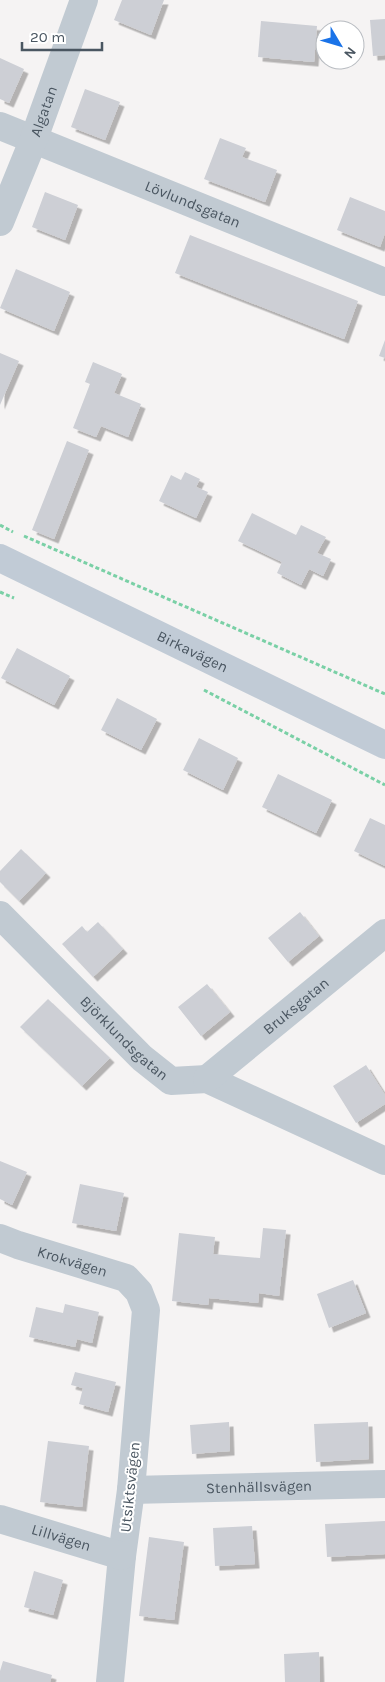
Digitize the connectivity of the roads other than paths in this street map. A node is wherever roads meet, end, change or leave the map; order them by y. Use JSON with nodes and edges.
{"nodes":[{"id":1,"x":84,"y":0,"type":"edge"},
{"id":2,"x":0,"y":126,"type":"edge"},
{"id":3,"x":33,"y":141,"type":"junction"},
{"id":4,"x":0,"y":222,"type":"edge"},
{"id":5,"x":385,"y":282,"type":"edge"},
{"id":6,"x":0,"y":558,"type":"edge"},
{"id":7,"x":385,"y":745,"type":"edge"},
{"id":8,"x":0,"y":915,"type":"edge"},
{"id":9,"x":385,"y":933,"type":"edge"},
{"id":10,"x":207,"y":1079,"type":"junction"},
{"id":11,"x":385,"y":1161,"type":"edge"},
{"id":12,"x":0,"y":1238,"type":"edge"},
{"id":13,"x":139,"y":1292,"type":"joint"},
{"id":14,"x":385,"y":1484,"type":"edge"},
{"id":15,"x":131,"y":1490,"type":"junction"},
{"id":16,"x":0,"y":1519,"type":"edge"},
{"id":17,"x":122,"y":1556,"type":"junction"},
{"id":18,"x":110,"y":1682,"type":"edge"}],
"edges":[{"from":1,"to":3,"type":"street","name":"Algatan"},
{"from":2,"to":3,"type":"street","name":"Lövlundsgatan"},
{"from":3,"to":4,"type":"street","name":"Algatan"},
{"from":3,"to":5,"type":"street","name":"Lövlundsgatan"},
{"from":6,"to":7,"type":"street","name":"Birkavägen"},
{"from":8,"to":10,"type":"street","name":"Björklundsgatan"},
{"from":9,"to":10,"type":"street","name":"Bruksgatan"},
{"from":10,"to":11,"type":"street","name":"Björklundsgatan"},
{"from":12,"to":13,"type":"street","name":"Krokvägen"},
{"from":13,"to":15,"type":"street","name":"Utsiktsvägen"},
{"from":14,"to":15,"type":"street","name":"Stenhällsvägen"},
{"from":15,"to":17,"type":"street","name":"Utsiktsvägen"},
{"from":16,"to":17,"type":"street","name":"Lillvägen"},
{"from":17,"to":18,"type":"street","name":"Utsiktsvägen"}]}
